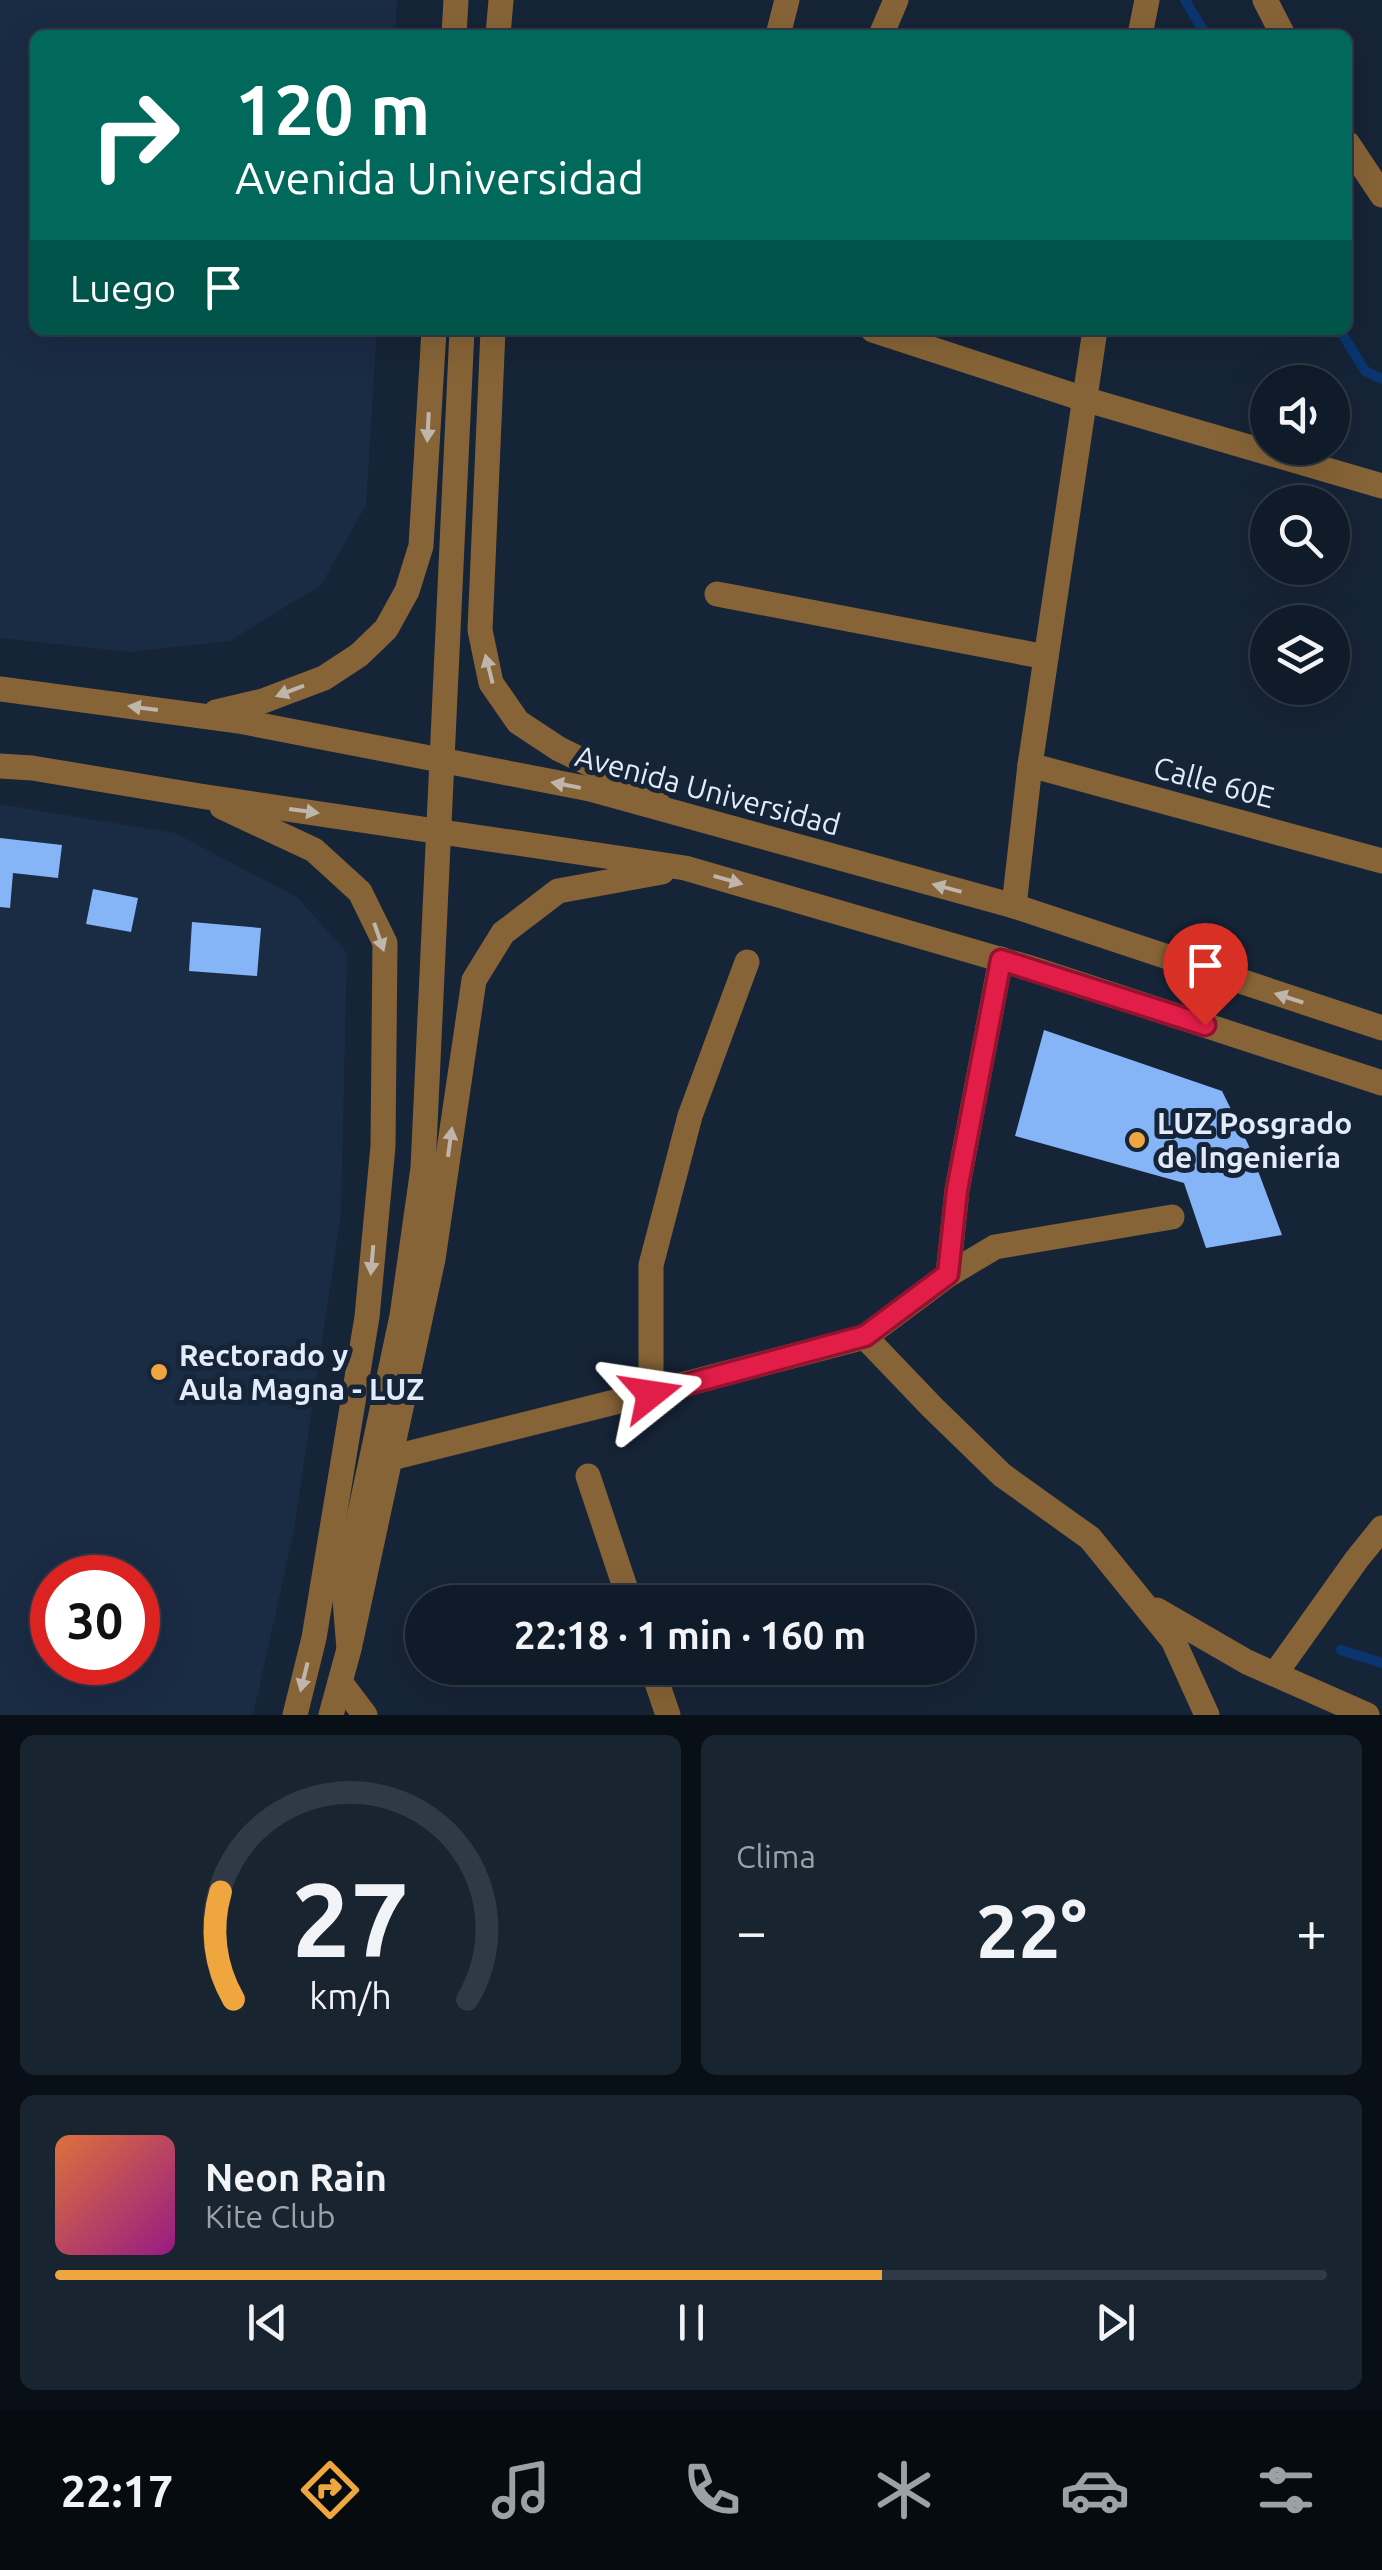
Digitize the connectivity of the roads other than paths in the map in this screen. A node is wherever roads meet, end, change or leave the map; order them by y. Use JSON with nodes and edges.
{"nodes":[{"id":1,"x":456,"y":0,"type":"edge"},
{"id":2,"x":501,"y":0,"type":"edge"},
{"id":3,"x":787,"y":0,"type":"edge"},
{"id":4,"x":896,"y":0,"type":"edge"},
{"id":5,"x":1147,"y":0,"type":"edge"},
{"id":6,"x":1265,"y":0,"type":"edge"},
{"id":7,"x":454,"y":30,"type":"edge"},
{"id":8,"x":498,"y":30,"type":"edge"},
{"id":9,"x":779,"y":30,"type":"edge"},
{"id":10,"x":884,"y":30,"type":"edge"},
{"id":11,"x":1141,"y":30,"type":"edge"},
{"id":12,"x":1280,"y":30,"type":"edge"},
{"id":13,"x":1352,"y":150,"type":"edge"},
{"id":14,"x":1382,"y":195,"type":"edge"},
{"id":15,"x":434,"y":335,"type":"edge"},
{"id":16,"x":462,"y":335,"type":"edge"},
{"id":17,"x":493,"y":335,"type":"edge"},
{"id":18,"x":887,"y":335,"type":"edge"},
{"id":19,"x":1094,"y":335,"type":"edge"},
{"id":20,"x":1084,"y":399,"type":"junction"},
{"id":21,"x":1382,"y":486,"type":"edge"},
{"id":22,"x":717,"y":594,"type":"dead end"},
{"id":23,"x":1046,"y":657,"type":"junction"},
{"id":24,"x":0,"y":688,"type":"edge"},
{"id":25,"x":199,"y":715,"type":"junction"},
{"id":26,"x":0,"y":766,"type":"edge"},
{"id":27,"x":1030,"y":766,"type":"junction"},
{"id":28,"x":200,"y":796,"type":"junction"},
{"id":29,"x":704,"y":822,"type":"junction"},
{"id":30,"x":1382,"y":861,"type":"edge"},
{"id":31,"x":685,"y":868,"type":"junction"},
{"id":32,"x":1014,"y":906,"type":"junction"},
{"id":33,"x":1001,"y":960,"type":"junction"},
{"id":34,"x":747,"y":962,"type":"dead end"},
{"id":35,"x":1382,"y":1028,"type":"edge"},
{"id":36,"x":1382,"y":1083,"type":"edge"},
{"id":37,"x":1172,"y":1217,"type":"dead end"},
{"id":38,"x":948,"y":1274,"type":"junction"},
{"id":39,"x":865,"y":1336,"type":"junction"},
{"id":40,"x":651,"y":1394,"type":"junction"},
{"id":41,"x":391,"y":1458,"type":"junction"},
{"id":42,"x":588,"y":1476,"type":"dead end"},
{"id":43,"x":1382,"y":1528,"type":"edge"},
{"id":44,"x":624,"y":1585,"type":"edge"},
{"id":45,"x":344,"y":1588,"type":"junction"},
{"id":46,"x":1140,"y":1600,"type":"junction"},
{"id":47,"x":314,"y":1638,"type":"junction"},
{"id":48,"x":349,"y":1649,"type":"junction"},
{"id":49,"x":1274,"y":1674,"type":"junction"},
{"id":50,"x":340,"y":1682,"type":"junction"},
{"id":51,"x":658,"y":1685,"type":"edge"},
{"id":52,"x":295,"y":1715,"type":"edge"},
{"id":53,"x":331,"y":1715,"type":"edge"},
{"id":54,"x":365,"y":1715,"type":"edge"},
{"id":55,"x":668,"y":1715,"type":"edge"},
{"id":56,"x":1207,"y":1715,"type":"edge"},
{"id":57,"x":1367,"y":1715,"type":"edge"}],
"edges":[{"from":1,"to":7,"type":"street"},
{"from":2,"to":8,"type":"street"},
{"from":3,"to":9,"type":"street"},
{"from":4,"to":10,"type":"street"},
{"from":5,"to":11,"type":"street"},
{"from":6,"to":12,"type":"street"},
{"from":13,"to":14,"type":"street"},
{"from":15,"to":25,"type":"street","one_way":true},
{"from":16,"to":45,"type":"street"},
{"from":29,"to":17,"type":"street","one_way":true},
{"from":18,"to":20,"type":"street"},
{"from":19,"to":20,"type":"street"},
{"from":20,"to":21,"type":"street"},
{"from":20,"to":23,"type":"street"},
{"from":22,"to":23,"type":"street"},
{"from":23,"to":27,"type":"street"},
{"from":25,"to":24,"type":"street","name":"Avenida Universidad","one_way":true},
{"from":29,"to":25,"type":"street","name":"Avenida Universidad","one_way":true},
{"from":26,"to":28,"type":"street"},
{"from":27,"to":30,"type":"street","name":"Calle 60E"},
{"from":27,"to":32,"type":"street"},
{"from":28,"to":31,"type":"street","one_way":true},
{"from":28,"to":47,"type":"street","one_way":true},
{"from":32,"to":29,"type":"street","name":"Avenida Universidad","one_way":true},
{"from":31,"to":33,"type":"street","one_way":true},
{"from":41,"to":31,"type":"street","one_way":true},
{"from":35,"to":32,"type":"street","name":"Avenida Universidad","one_way":true},
{"from":33,"to":36,"type":"street"},
{"from":33,"to":38,"type":"street"},
{"from":34,"to":40,"type":"street"},
{"from":37,"to":38,"type":"street"},
{"from":38,"to":39,"type":"street"},
{"from":39,"to":40,"type":"street"},
{"from":39,"to":46,"type":"street"},
{"from":40,"to":41,"type":"street"},
{"from":41,"to":48,"type":"street"},
{"from":42,"to":44,"type":"street"},
{"from":43,"to":49,"type":"street"},
{"from":45,"to":47,"type":"street"},
{"from":45,"to":48,"type":"street"},
{"from":46,"to":49,"type":"street"},
{"from":46,"to":56,"type":"street"},
{"from":47,"to":52,"type":"street","one_way":true},
{"from":48,"to":50,"type":"street"},
{"from":49,"to":57,"type":"street"},
{"from":50,"to":53,"type":"street"},
{"from":50,"to":54,"type":"street"},
{"from":51,"to":55,"type":"street"}]}
